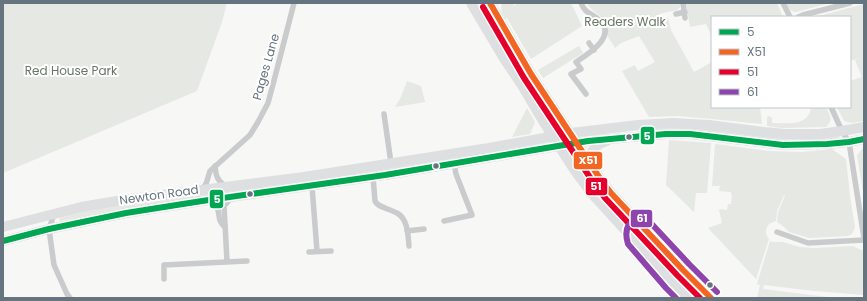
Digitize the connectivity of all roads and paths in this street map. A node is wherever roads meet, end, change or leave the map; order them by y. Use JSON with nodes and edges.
{"nodes":[{"id":1,"x":294,"y":3,"type":"edge"},
{"id":2,"x":490,"y":3,"type":"edge"},
{"id":3,"x":581,"y":3,"type":"edge"},
{"id":4,"x":683,"y":3,"type":"edge"},
{"id":5,"x":783,"y":3,"type":"edge"},
{"id":6,"x":850,"y":3,"type":"edge"},
{"id":7,"x":473,"y":7,"type":"edge"},
{"id":8,"x":676,"y":14,"type":"dead end"},
{"id":9,"x":790,"y":16,"type":"edge"},
{"id":10,"x":800,"y":16,"type":"edge"},
{"id":11,"x":589,"y":43,"type":"dead end"},
{"id":12,"x":594,"y":50,"type":"junction"},
{"id":13,"x":586,"y":94,"type":"dead end"},
{"id":14,"x":831,"y":108,"type":"edge"},
{"id":15,"x":384,"y":114,"type":"dead end"},
{"id":16,"x":648,"y":124,"type":"junction"},
{"id":17,"x":864,"y":127,"type":"edge"},
{"id":18,"x":842,"y":131,"type":"junction"},
{"id":19,"x":649,"y":135,"type":"junction"},
{"id":20,"x":615,"y":138,"type":"junction"},
{"id":21,"x":564,"y":139,"type":"junction"},
{"id":22,"x":864,"y":139,"type":"edge"},
{"id":23,"x":849,"y":142,"type":"junction"},
{"id":24,"x":588,"y":162,"type":"junction"},
{"id":25,"x":391,"y":163,"type":"junction"},
{"id":26,"x":454,"y":163,"type":"junction"},
{"id":27,"x":215,"y":166,"type":"junction"},
{"id":28,"x":373,"y":176,"type":"junction"},
{"id":29,"x":312,"y":186,"type":"junction"},
{"id":30,"x":226,"y":187,"type":"junction"},
{"id":31,"x":202,"y":190,"type":"junction"},
{"id":32,"x":232,"y":197,"type":"junction"},
{"id":33,"x":202,"y":201,"type":"junction"},
{"id":34,"x":59,"y":212,"type":"junction"},
{"id":35,"x":444,"y":220,"type":"dead end"},
{"id":36,"x":22,"y":222,"type":"junction"},
{"id":37,"x":643,"y":226,"type":"junction"},
{"id":38,"x":3,"y":227,"type":"edge"},
{"id":39,"x":225,"y":227,"type":"junction"},
{"id":40,"x":49,"y":229,"type":"junction"},
{"id":41,"x":424,"y":229,"type":"dead end"},
{"id":42,"x":408,"y":231,"type":"junction"},
{"id":43,"x":776,"y":232,"type":"dead end"},
{"id":44,"x":864,"y":239,"type":"edge"},
{"id":45,"x":635,"y":240,"type":"junction"},
{"id":46,"x":3,"y":241,"type":"edge"},
{"id":47,"x":409,"y":246,"type":"dead end"},
{"id":48,"x":317,"y":251,"type":"junction"},
{"id":49,"x":331,"y":251,"type":"dead end"},
{"id":50,"x":309,"y":252,"type":"dead end"},
{"id":51,"x":226,"y":261,"type":"junction"},
{"id":52,"x":247,"y":261,"type":"dead end"},
{"id":53,"x":164,"y":279,"type":"dead end"},
{"id":54,"x":70,"y":298,"type":"edge"},
{"id":55,"x":687,"y":298,"type":"edge"},
{"id":56,"x":711,"y":298,"type":"edge"}],
"edges":[{"from":1,"to":27,"type":"street","name":"Pages Lane"},
{"from":2,"to":7,"type":"highway"},
{"from":2,"to":21,"type":"highway"},
{"from":3,"to":12,"type":"street"},
{"from":4,"to":8,"type":"street"},
{"from":5,"to":9,"type":"street"},
{"from":6,"to":10,"type":"street"},
{"from":7,"to":21,"type":"highway"},
{"from":11,"to":12,"type":"street"},
{"from":12,"to":13,"type":"street"},
{"from":14,"to":18,"type":"street"},
{"from":15,"to":25,"type":"street"},
{"from":16,"to":18,"type":"highway"},
{"from":16,"to":19,"type":"highway"},
{"from":16,"to":21,"type":"highway"},
{"from":17,"to":18,"type":"highway"},
{"from":18,"to":23,"type":"street"},
{"from":19,"to":20,"type":"highway"},
{"from":19,"to":23,"type":"highway"},
{"from":20,"to":21,"type":"highway"},
{"from":20,"to":24,"type":"highway"},
{"from":21,"to":24,"type":"highway"},
{"from":21,"to":25,"type":"highway","name":"Newton Road"},
{"from":21,"to":26,"type":"highway","name":"Newton Road"},
{"from":21,"to":45,"type":"highway"},
{"from":22,"to":23,"type":"highway"},
{"from":23,"to":44,"type":"street"},
{"from":24,"to":37,"type":"highway"},
{"from":25,"to":30,"type":"highway","name":"Newton Road"},
{"from":26,"to":28,"type":"highway","name":"Newton Road"},
{"from":26,"to":35,"type":"street"},
{"from":27,"to":30,"type":"street"},
{"from":27,"to":31,"type":"street","name":"Pages Lane"},
{"from":28,"to":29,"type":"highway","name":"Newton Road"},
{"from":28,"to":42,"type":"street"},
{"from":29,"to":32,"type":"highway","name":"Newton Road"},
{"from":29,"to":48,"type":"street"},
{"from":30,"to":31,"type":"highway","name":"Newton Road"},
{"from":31,"to":34,"type":"highway","name":"Newton Road"},
{"from":32,"to":33,"type":"highway","name":"Newton Road"},
{"from":32,"to":39,"type":"street"},
{"from":33,"to":39,"type":"street"},
{"from":33,"to":40,"type":"highway","name":"Newton Road"},
{"from":34,"to":36,"type":"highway","name":"Newton Road"},
{"from":34,"to":40,"type":"street"},
{"from":36,"to":38,"type":"highway","name":"Newton Road"},
{"from":36,"to":40,"type":"street"},
{"from":37,"to":45,"type":"highway"},
{"from":37,"to":56,"type":"highway"},
{"from":39,"to":51,"type":"street"},
{"from":40,"to":46,"type":"highway","name":"Newton Road"},
{"from":40,"to":54,"type":"street"},
{"from":41,"to":42,"type":"street"},
{"from":42,"to":47,"type":"street"},
{"from":43,"to":44,"type":"street"},
{"from":45,"to":55,"type":"highway"},
{"from":48,"to":49,"type":"street"},
{"from":48,"to":50,"type":"street"},
{"from":51,"to":52,"type":"street"},
{"from":51,"to":53,"type":"street"}]}
